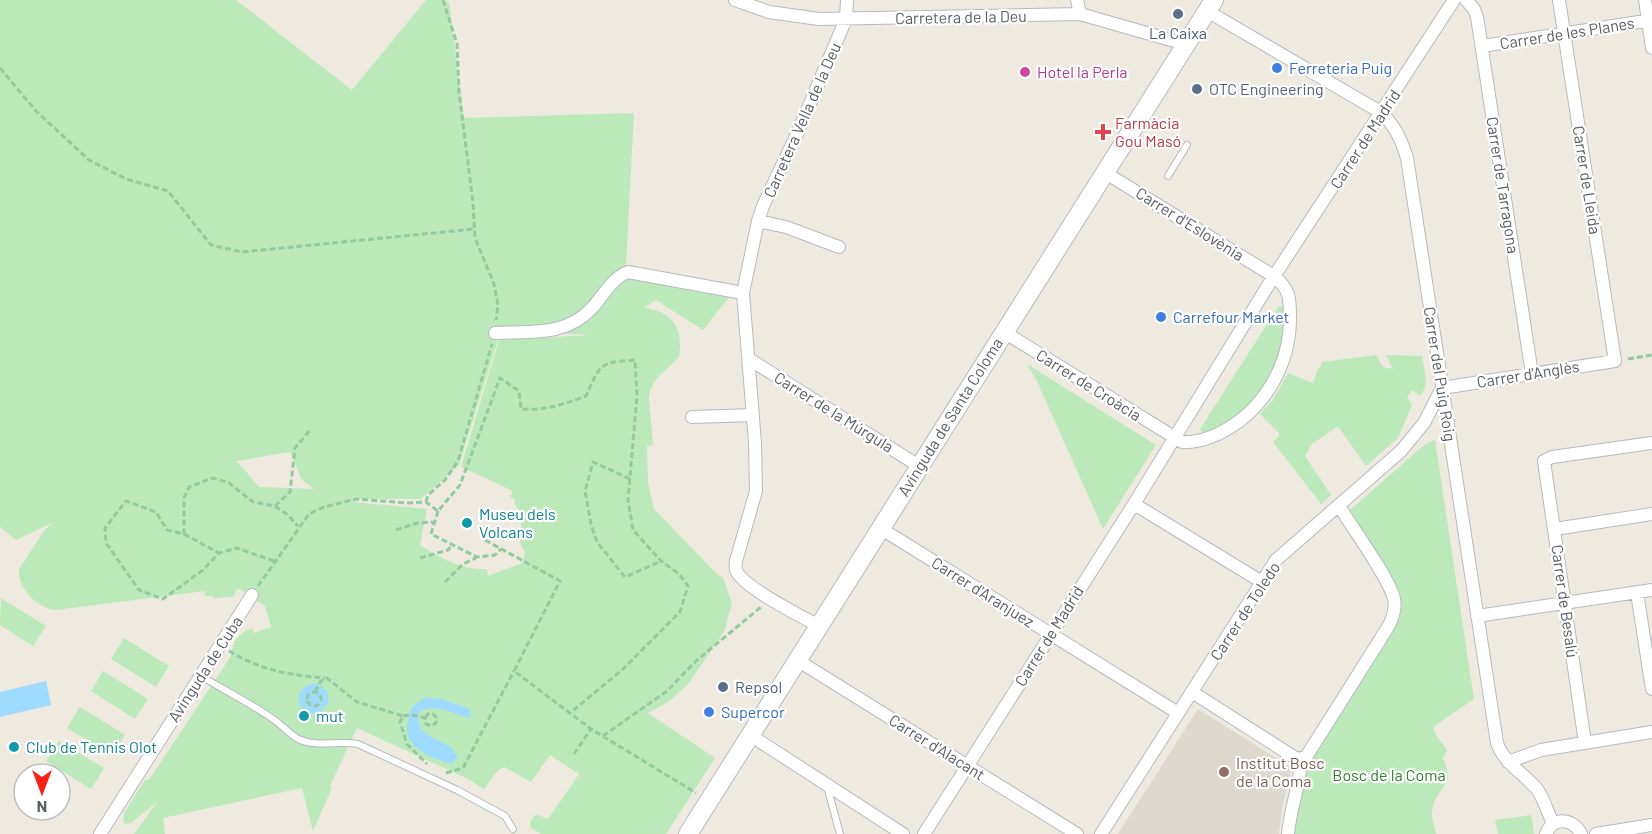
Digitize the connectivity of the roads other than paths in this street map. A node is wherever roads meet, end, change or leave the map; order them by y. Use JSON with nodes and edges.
{"nodes":[{"id":1,"x":735,"y":0,"type":"edge"},
{"id":2,"x":847,"y":0,"type":"edge"},
{"id":3,"x":1077,"y":0,"type":"edge"},
{"id":4,"x":1454,"y":0,"type":"edge"},
{"id":5,"x":1466,"y":0,"type":"edge"},
{"id":6,"x":1560,"y":0,"type":"edge"},
{"id":7,"x":1645,"y":0,"type":"edge"},
{"id":8,"x":1210,"y":5,"type":"edge"},
{"id":9,"x":1080,"y":14,"type":"junction"},
{"id":10,"x":846,"y":19,"type":"junction"},
{"id":11,"x":1650,"y":21,"type":"edge"},
{"id":12,"x":1565,"y":33,"type":"junction"},
{"id":13,"x":1185,"y":44,"type":"junction"},
{"id":14,"x":1482,"y":46,"type":"junction"},
{"id":15,"x":1652,"y":48,"type":"edge"},
{"id":16,"x":1382,"y":113,"type":"junction"},
{"id":17,"x":1186,"y":145,"type":"dead end"},
{"id":18,"x":1104,"y":172,"type":"junction"},
{"id":19,"x":1168,"y":176,"type":"dead end"},
{"id":20,"x":758,"y":221,"type":"junction"},
{"id":21,"x":839,"y":247,"type":"dead end"},
{"id":22,"x":1275,"y":277,"type":"junction"},
{"id":23,"x":743,"y":293,"type":"junction"},
{"id":24,"x":1004,"y":332,"type":"junction"},
{"id":25,"x":495,"y":333,"type":"road end"},
{"id":26,"x":749,"y":359,"type":"junction"},
{"id":27,"x":1615,"y":361,"type":"joint"},
{"id":28,"x":1532,"y":374,"type":"junction"},
{"id":29,"x":1442,"y":388,"type":"junction"},
{"id":30,"x":753,"y":415,"type":"junction"},
{"id":31,"x":692,"y":417,"type":"dead end"},
{"id":32,"x":1174,"y":438,"type":"junction"},
{"id":33,"x":1652,"y":443,"type":"edge"},
{"id":34,"x":919,"y":466,"type":"junction"},
{"id":35,"x":1134,"y":504,"type":"junction"},
{"id":36,"x":1339,"y":506,"type":"junction"},
{"id":37,"x":1652,"y":514,"type":"edge"},
{"id":38,"x":880,"y":528,"type":"junction"},
{"id":39,"x":1555,"y":529,"type":"junction"},
{"id":40,"x":1262,"y":582,"type":"junction"},
{"id":41,"x":1652,"y":590,"type":"edge"},
{"id":42,"x":1637,"y":593,"type":"junction"},
{"id":43,"x":252,"y":595,"type":"road end"},
{"id":44,"x":1566,"y":603,"type":"junction"},
{"id":45,"x":1477,"y":616,"type":"junction"},
{"id":46,"x":819,"y":626,"type":"junction"},
{"id":47,"x":1051,"y":634,"type":"junction"},
{"id":48,"x":797,"y":660,"type":"junction"},
{"id":49,"x":200,"y":676,"type":"junction"},
{"id":50,"x":1652,"y":689,"type":"edge"},
{"id":51,"x":1192,"y":692,"type":"junction"},
{"id":52,"x":1178,"y":713,"type":"junction"},
{"id":53,"x":1652,"y":732,"type":"edge"},
{"id":54,"x":750,"y":735,"type":"junction"},
{"id":55,"x":1585,"y":743,"type":"junction"},
{"id":56,"x":1304,"y":758,"type":"junction"},
{"id":57,"x":1509,"y":762,"type":"junction"},
{"id":58,"x":967,"y":766,"type":"junction"},
{"id":59,"x":826,"y":783,"type":"junction"},
{"id":60,"x":1652,"y":825,"type":"edge"},
{"id":61,"x":513,"y":829,"type":"dead end"},
{"id":62,"x":1550,"y":829,"type":"edge"},
{"id":63,"x":100,"y":834,"type":"edge"},
{"id":64,"x":688,"y":834,"type":"edge"},
{"id":65,"x":840,"y":834,"type":"edge"},
{"id":66,"x":903,"y":834,"type":"edge"},
{"id":67,"x":924,"y":834,"type":"edge"},
{"id":68,"x":1077,"y":834,"type":"edge"},
{"id":69,"x":1101,"y":834,"type":"edge"},
{"id":70,"x":1288,"y":834,"type":"edge"},
{"id":71,"x":1581,"y":834,"type":"edge"},
{"id":72,"x":1596,"y":834,"type":"edge"}],
"edges":[{"from":1,"to":10,"type":"street","name":"Carretera de la Deu"},
{"from":2,"to":10,"type":"street"},
{"from":3,"to":9,"type":"street"},
{"from":4,"to":16,"type":"street","name":"Carrer de Madrid"},
{"from":5,"to":14,"type":"street","name":"Carrer de Tarragona"},
{"from":6,"to":12,"type":"street","name":"Carrer de Lleida"},
{"from":7,"to":11,"type":"street"},
{"from":8,"to":13,"type":"main road","name":"Avinguda de Santa Coloma"},
{"from":8,"to":16,"type":"street","name":"Carrer del Puig Roig"},
{"from":9,"to":10,"type":"street","name":"Carretera de la Deu"},
{"from":9,"to":13,"type":"street","name":"Carretera de la Deu"},
{"from":10,"to":20,"type":"street","name":"Carretera Vella de la Deu"},
{"from":11,"to":12,"type":"street","name":"Carrer de les Planes"},
{"from":11,"to":15,"type":"street"},
{"from":12,"to":14,"type":"street","name":"Carrer de les Planes"},
{"from":12,"to":27,"type":"street","name":"Carrer de Lleida"},
{"from":13,"to":18,"type":"main road","name":"Avinguda de Santa Coloma"},
{"from":14,"to":28,"type":"street","name":"Carrer de Tarragona"},
{"from":16,"to":22,"type":"street","name":"Carrer de Madrid"},
{"from":16,"to":29,"type":"street","name":"Carrer del Puig Roig"},
{"from":17,"to":19,"type":"lane"},
{"from":18,"to":22,"type":"street","name":"Carrer d'Eslovènia"},
{"from":18,"to":24,"type":"main road","name":"Avinguda de Santa Coloma"},
{"from":20,"to":21,"type":"street","name":"Carretera Vella de la Deu"},
{"from":20,"to":23,"type":"street","name":"Carretera Vella de la Deu"},
{"from":22,"to":32,"type":"street","name":"Carrer de Madrid"},
{"from":22,"to":32,"type":"street"},
{"from":23,"to":25,"type":"street"},
{"from":23,"to":26,"type":"street","name":"Carretera Vella de la Deu"},
{"from":24,"to":32,"type":"street","name":"Carrer de Croàcia"},
{"from":24,"to":34,"type":"main road","name":"Avinguda de Santa Coloma"},
{"from":26,"to":30,"type":"street","name":"Carretera Vella de la Deu"},
{"from":26,"to":34,"type":"street","name":"Carrer de la Múrgula"},
{"from":27,"to":28,"type":"street","name":"Carrer d'Anglès"},
{"from":28,"to":29,"type":"street","name":"Carrer d'Anglès"},
{"from":29,"to":36,"type":"street","name":"Carrer de Toledo"},
{"from":29,"to":45,"type":"street","name":"Carrer del Puig Roig"},
{"from":30,"to":31,"type":"street"},
{"from":30,"to":46,"type":"street","name":"Carretera Vella de la Deu"},
{"from":32,"to":35,"type":"street","name":"Carrer de Madrid"},
{"from":33,"to":39,"type":"street","name":"Carrer de Besalú"},
{"from":34,"to":38,"type":"main road","name":"Avinguda de Santa Coloma"},
{"from":35,"to":40,"type":"street"},
{"from":35,"to":47,"type":"street","name":"Carrer de Madrid"},
{"from":36,"to":40,"type":"street","name":"Carrer de Toledo"},
{"from":36,"to":56,"type":"street"},
{"from":37,"to":39,"type":"street"},
{"from":38,"to":46,"type":"main road","name":"Avinguda de Santa Coloma"},
{"from":38,"to":47,"type":"street","name":"Carrer d'Aranjuez"},
{"from":39,"to":44,"type":"street","name":"Carrer de Besalú"},
{"from":40,"to":51,"type":"street","name":"Carrer de Toledo"},
{"from":41,"to":42,"type":"street"},
{"from":42,"to":44,"type":"street"},
{"from":42,"to":50,"type":"street"},
{"from":43,"to":49,"type":"street","name":"Avinguda de Cuba"},
{"from":44,"to":45,"type":"street"},
{"from":44,"to":55,"type":"street","name":"Carrer de Besalú"},
{"from":45,"to":57,"type":"street","name":"Carrer del Puig Roig"},
{"from":46,"to":48,"type":"main road","name":"Avinguda de Santa Coloma"},
{"from":47,"to":52,"type":"street","name":"Carrer d'Aranjuez"},
{"from":47,"to":58,"type":"street","name":"Carrer de Madrid"},
{"from":48,"to":54,"type":"main road","name":"Avinguda de Santa Coloma"},
{"from":48,"to":58,"type":"street","name":"Carrer d'Alacant"},
{"from":49,"to":61,"type":"lane"},
{"from":49,"to":63,"type":"street","name":"Avinguda de Cuba"},
{"from":51,"to":52,"type":"street","name":"Carrer de Toledo"},
{"from":51,"to":56,"type":"street"},
{"from":52,"to":69,"type":"street","name":"Carrer de Toledo"},
{"from":53,"to":55,"type":"street"},
{"from":54,"to":59,"type":"street"},
{"from":54,"to":64,"type":"main road","name":"Avinguda de Santa Coloma"},
{"from":55,"to":57,"type":"street"},
{"from":56,"to":70,"type":"street"},
{"from":57,"to":62,"type":"street","name":"Carrer del Puig Roig"},
{"from":58,"to":67,"type":"street","name":"Carrer de Madrid"},
{"from":58,"to":68,"type":"street","name":"Carrer d'Alacant"},
{"from":59,"to":65,"type":"lane"},
{"from":59,"to":66,"type":"street"},
{"from":60,"to":72,"type":"street"},
{"from":62,"to":71,"type":"street"}]}
